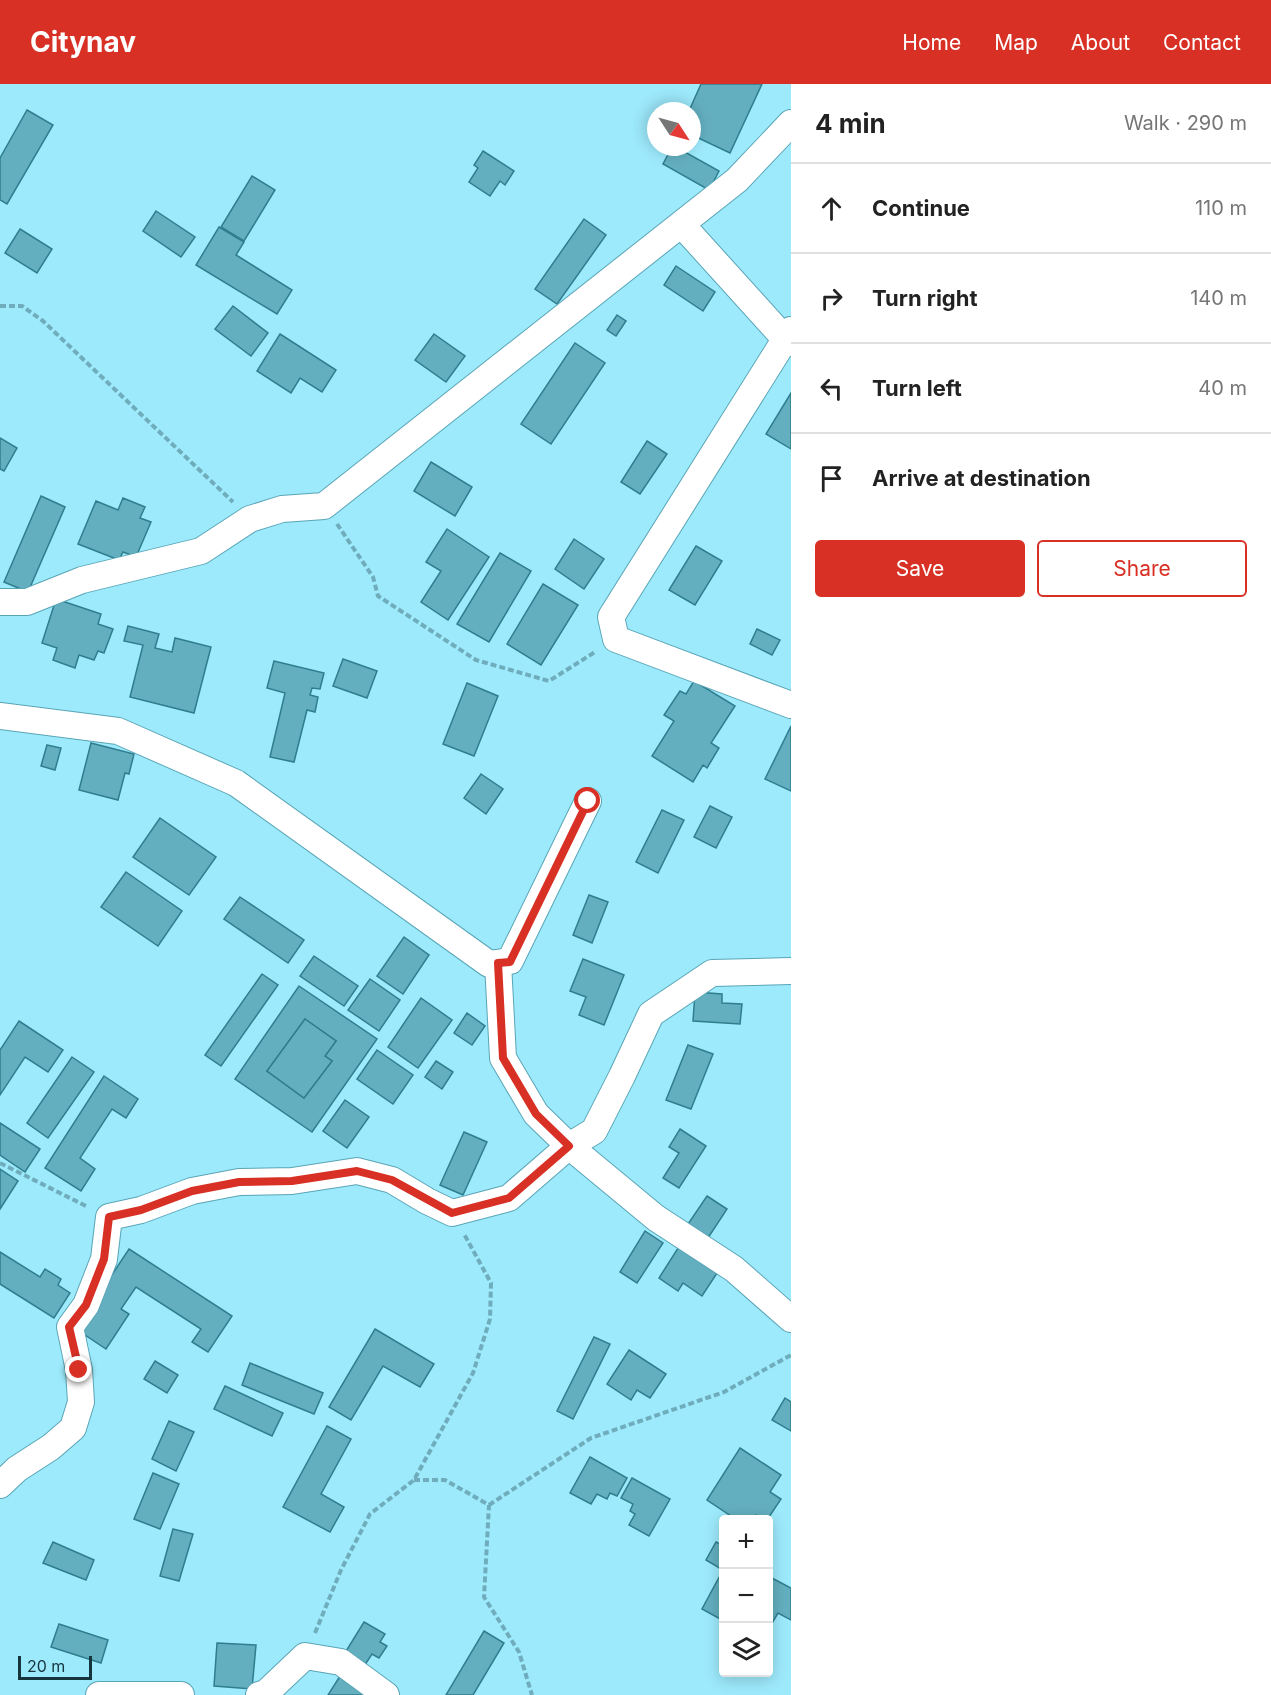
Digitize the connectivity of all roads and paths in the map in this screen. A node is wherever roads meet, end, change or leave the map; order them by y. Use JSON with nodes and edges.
{"nodes":[{"id":1,"x":791,"y":123,"type":"edge"},
{"id":2,"x":682,"y":225,"type":"junction"},
{"id":3,"x":0,"y":306,"type":"edge"},
{"id":4,"x":789,"y":338,"type":"edge"},
{"id":5,"x":324,"y":506,"type":"junction"},
{"id":6,"x":250,"y":519,"type":"junction"},
{"id":7,"x":0,"y":602,"type":"edge"},
{"id":8,"x":616,"y":639,"type":"junction"},
{"id":9,"x":791,"y":705,"type":"edge"},
{"id":10,"x":0,"y":716,"type":"edge"},
{"id":11,"x":588,"y":801,"type":"dead end"},
{"id":12,"x":498,"y":963,"type":"junction"},
{"id":13,"x":791,"y":971,"type":"edge"},
{"id":14,"x":569,"y":1146,"type":"junction"},
{"id":15,"x":0,"y":1163,"type":"edge"},
{"id":16,"x":452,"y":1213,"type":"junction"},
{"id":17,"x":109,"y":1217,"type":"junction"},
{"id":18,"x":791,"y":1319,"type":"edge"},
{"id":19,"x":791,"y":1355,"type":"edge"},
{"id":20,"x":414,"y":1480,"type":"junction"},
{"id":21,"x":0,"y":1485,"type":"edge"},
{"id":22,"x":489,"y":1505,"type":"junction"},
{"id":23,"x":305,"y":1656,"type":"junction"},
{"id":24,"x":99,"y":1695,"type":"edge"},
{"id":25,"x":181,"y":1695,"type":"edge"},
{"id":26,"x":260,"y":1695,"type":"edge"},
{"id":27,"x":386,"y":1695,"type":"edge"},
{"id":28,"x":532,"y":1695,"type":"edge"}],
"edges":[{"from":1,"to":2,"type":"street"},
{"from":2,"to":4,"type":"street"},
{"from":2,"to":5,"type":"street"},
{"from":3,"to":6,"type":"path"},
{"from":4,"to":8,"type":"street"},
{"from":5,"to":6,"type":"street"},
{"from":5,"to":8,"type":"path"},
{"from":6,"to":7,"type":"street"},
{"from":8,"to":9,"type":"street"},
{"from":10,"to":12,"type":"street"},
{"from":11,"to":12,"type":"street"},
{"from":12,"to":14,"type":"street"},
{"from":13,"to":14,"type":"street"},
{"from":14,"to":16,"type":"street"},
{"from":14,"to":18,"type":"street"},
{"from":15,"to":17,"type":"path"},
{"from":16,"to":17,"type":"street"},
{"from":16,"to":20,"type":"path"},
{"from":17,"to":21,"type":"street"},
{"from":19,"to":22,"type":"path"},
{"from":20,"to":22,"type":"path"},
{"from":20,"to":23,"type":"path"},
{"from":22,"to":28,"type":"path"},
{"from":23,"to":26,"type":"street"},
{"from":23,"to":27,"type":"street"},
{"from":24,"to":25,"type":"street"}]}
